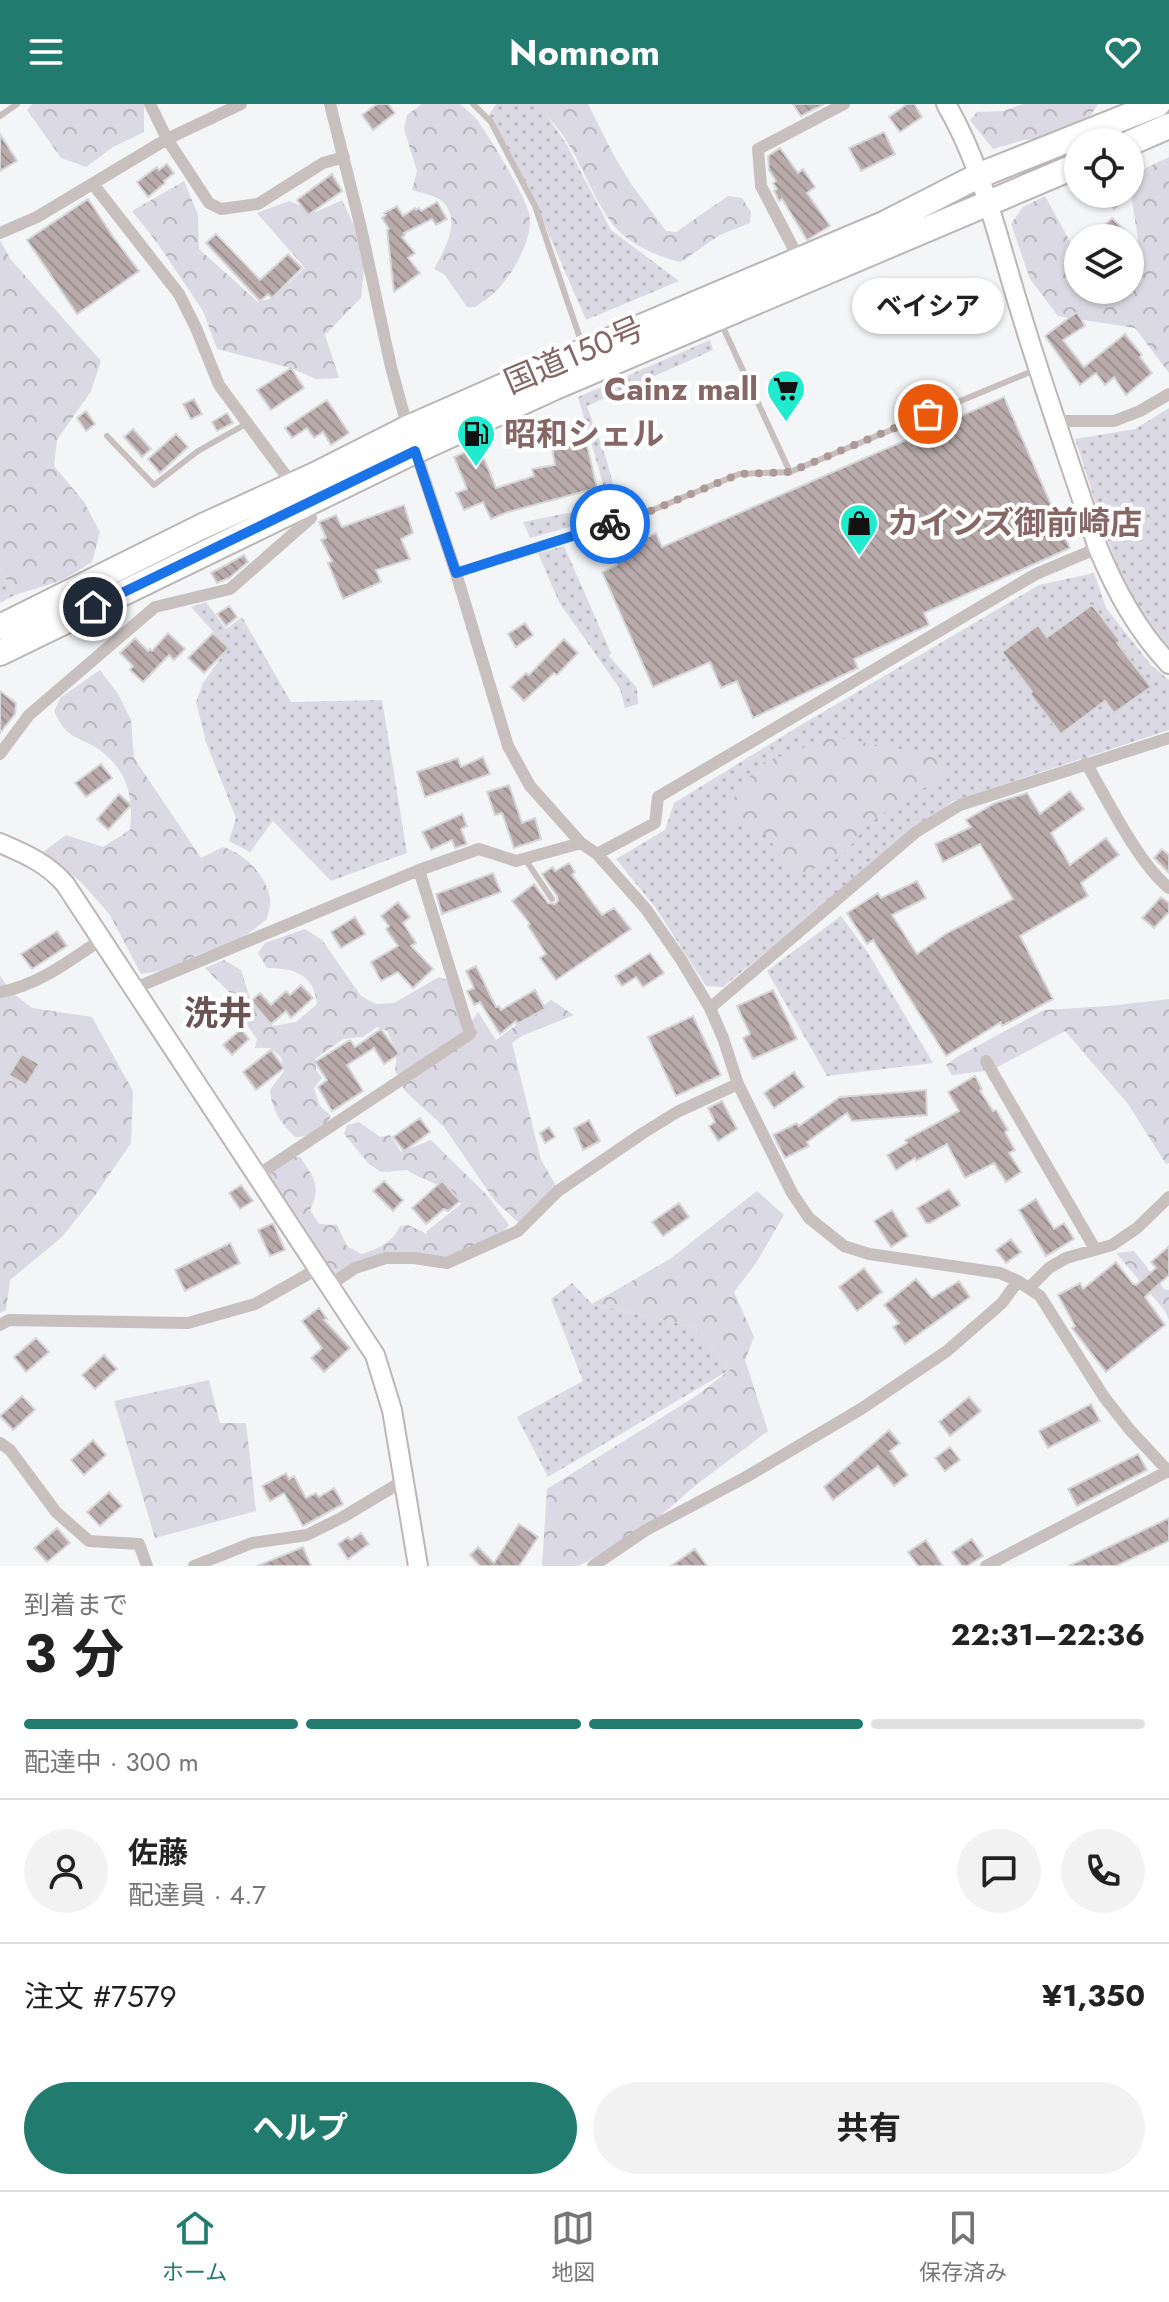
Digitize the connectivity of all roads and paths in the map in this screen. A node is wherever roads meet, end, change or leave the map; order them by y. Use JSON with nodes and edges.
{"nodes":[{"id":1,"x":17,"y":104,"type":"edge"},
{"id":2,"x":150,"y":104,"type":"edge"},
{"id":3,"x":241,"y":104,"type":"edge"},
{"id":4,"x":330,"y":104,"type":"edge"},
{"id":5,"x":473,"y":104,"type":"edge"},
{"id":6,"x":844,"y":104,"type":"edge"},
{"id":7,"x":946,"y":104,"type":"edge"},
{"id":8,"x":1158,"y":104,"type":"edge"},
{"id":9,"x":0,"y":116,"type":"edge"},
{"id":10,"x":1169,"y":126,"type":"edge"},
{"id":11,"x":1144,"y":137,"type":"edge"},
{"id":12,"x":167,"y":139,"type":"junction"},
{"id":13,"x":344,"y":157,"type":"junction"},
{"id":14,"x":1064,"y":171,"type":"edge"},
{"id":15,"x":980,"y":175,"type":"junction"},
{"id":16,"x":93,"y":184,"type":"junction"},
{"id":17,"x":987,"y":203,"type":"junction"},
{"id":18,"x":0,"y":233,"type":"edge"},
{"id":19,"x":799,"y":259,"type":"junction"},
{"id":20,"x":719,"y":319,"type":"junction"},
{"id":21,"x":584,"y":350,"type":"junction"},
{"id":22,"x":1039,"y":368,"type":"junction"},
{"id":23,"x":1169,"y":394,"type":"edge"},
{"id":24,"x":1057,"y":421,"type":"junction"},
{"id":25,"x":246,"y":424,"type":"junction"},
{"id":26,"x":107,"y":436,"type":"dead end"},
{"id":27,"x":411,"y":439,"type":"junction"},
{"id":28,"x":790,"y":472,"type":"junction"},
{"id":29,"x":299,"y":494,"type":"junction"},
{"id":30,"x":1098,"y":548,"type":"junction"},
{"id":31,"x":456,"y":573,"type":"junction"},
{"id":32,"x":0,"y":627,"type":"edge"},
{"id":33,"x":0,"y":653,"type":"edge"},
{"id":34,"x":1169,"y":664,"type":"edge"},
{"id":35,"x":1169,"y":738,"type":"edge"},
{"id":36,"x":0,"y":754,"type":"edge"},
{"id":37,"x":1086,"y":763,"type":"junction"},
{"id":38,"x":0,"y":843,"type":"edge"},
{"id":39,"x":581,"y":843,"type":"junction"},
{"id":40,"x":597,"y":854,"type":"junction"},
{"id":41,"x":525,"y":859,"type":"junction"},
{"id":42,"x":419,"y":870,"type":"junction"},
{"id":43,"x":1169,"y":888,"type":"edge"},
{"id":44,"x":552,"y":899,"type":"dead end"},
{"id":45,"x":102,"y":939,"type":"junction"},
{"id":46,"x":135,"y":988,"type":"junction"},
{"id":47,"x":0,"y":992,"type":"edge"},
{"id":48,"x":710,"y":1008,"type":"junction"},
{"id":49,"x":986,"y":1061,"type":"dead end"},
{"id":50,"x":738,"y":1084,"type":"junction"},
{"id":51,"x":256,"y":1176,"type":"junction"},
{"id":52,"x":1169,"y":1197,"type":"edge"},
{"id":53,"x":1095,"y":1249,"type":"junction"},
{"id":54,"x":319,"y":1268,"type":"junction"},
{"id":55,"x":330,"y":1285,"type":"junction"},
{"id":56,"x":1023,"y":1285,"type":"junction"},
{"id":57,"x":0,"y":1325,"type":"edge"},
{"id":58,"x":0,"y":1443,"type":"edge"},
{"id":59,"x":1169,"y":1472,"type":"edge"},
{"id":60,"x":403,"y":1481,"type":"junction"},
{"id":61,"x":198,"y":1565,"type":"edge"},
{"id":62,"x":147,"y":1566,"type":"edge"},
{"id":63,"x":418,"y":1566,"type":"edge"},
{"id":64,"x":593,"y":1566,"type":"edge"},
{"id":65,"x":986,"y":1566,"type":"edge"}],
"edges":[{"from":1,"to":9,"type":"lane"},
{"from":2,"to":12,"type":"street"},
{"from":3,"to":12,"type":"street"},
{"from":4,"to":13,"type":"street"},
{"from":5,"to":21,"type":"lane"},
{"from":6,"to":19,"type":"street"},
{"from":7,"to":15,"type":"street"},
{"from":8,"to":15,"type":"highway","name":"国道150号"},
{"from":10,"to":11,"type":"highway"},
{"from":12,"to":13,"type":"street"},
{"from":12,"to":16,"type":"street"},
{"from":13,"to":27,"type":"street"},
{"from":14,"to":17,"type":"highway","name":"国道150号"},
{"from":15,"to":17,"type":"street"},
{"from":15,"to":19,"type":"highway","name":"国道150号"},
{"from":16,"to":18,"type":"street"},
{"from":16,"to":25,"type":"street"},
{"from":17,"to":20,"type":"highway","name":"国道150号"},
{"from":17,"to":22,"type":"street"},
{"from":19,"to":21,"type":"highway","name":"国道150号"},
{"from":20,"to":27,"type":"highway","name":"国道150号"},
{"from":20,"to":28,"type":"lane"},
{"from":21,"to":27,"type":"highway","name":"国道150号"},
{"from":22,"to":24,"type":"street"},
{"from":22,"to":28,"type":"lane"},
{"from":23,"to":24,"type":"street"},
{"from":24,"to":30,"type":"street"},
{"from":25,"to":26,"type":"lane"},
{"from":25,"to":29,"type":"street"},
{"from":27,"to":29,"type":"highway","name":"国道150号"},
{"from":27,"to":31,"type":"street"},
{"from":28,"to":31,"type":"lane"},
{"from":29,"to":32,"type":"highway","name":"国道150号"},
{"from":29,"to":33,"type":"highway","name":"国道150号"},
{"from":29,"to":36,"type":"street"},
{"from":30,"to":34,"type":"street"},
{"from":30,"to":40,"type":"street"},
{"from":31,"to":39,"type":"street"},
{"from":35,"to":37,"type":"street"},
{"from":37,"to":43,"type":"street"},
{"from":37,"to":48,"type":"street"},
{"from":38,"to":45,"type":"street"},
{"from":39,"to":40,"type":"street"},
{"from":39,"to":41,"type":"street"},
{"from":40,"to":48,"type":"street"},
{"from":41,"to":42,"type":"street"},
{"from":41,"to":44,"type":"lane"},
{"from":42,"to":46,"type":"street"},
{"from":42,"to":51,"type":"street"},
{"from":45,"to":46,"type":"street"},
{"from":45,"to":47,"type":"street"},
{"from":46,"to":51,"type":"street"},
{"from":48,"to":50,"type":"street"},
{"from":49,"to":53,"type":"street"},
{"from":50,"to":55,"type":"street"},
{"from":50,"to":56,"type":"street"},
{"from":51,"to":54,"type":"street"},
{"from":52,"to":53,"type":"street"},
{"from":53,"to":56,"type":"street"},
{"from":54,"to":55,"type":"street"},
{"from":54,"to":57,"type":"street"},
{"from":55,"to":60,"type":"street"},
{"from":56,"to":59,"type":"street"},
{"from":56,"to":64,"type":"street"},
{"from":58,"to":62,"type":"street"},
{"from":59,"to":65,"type":"street"},
{"from":60,"to":61,"type":"street"},
{"from":60,"to":63,"type":"street"}]}
